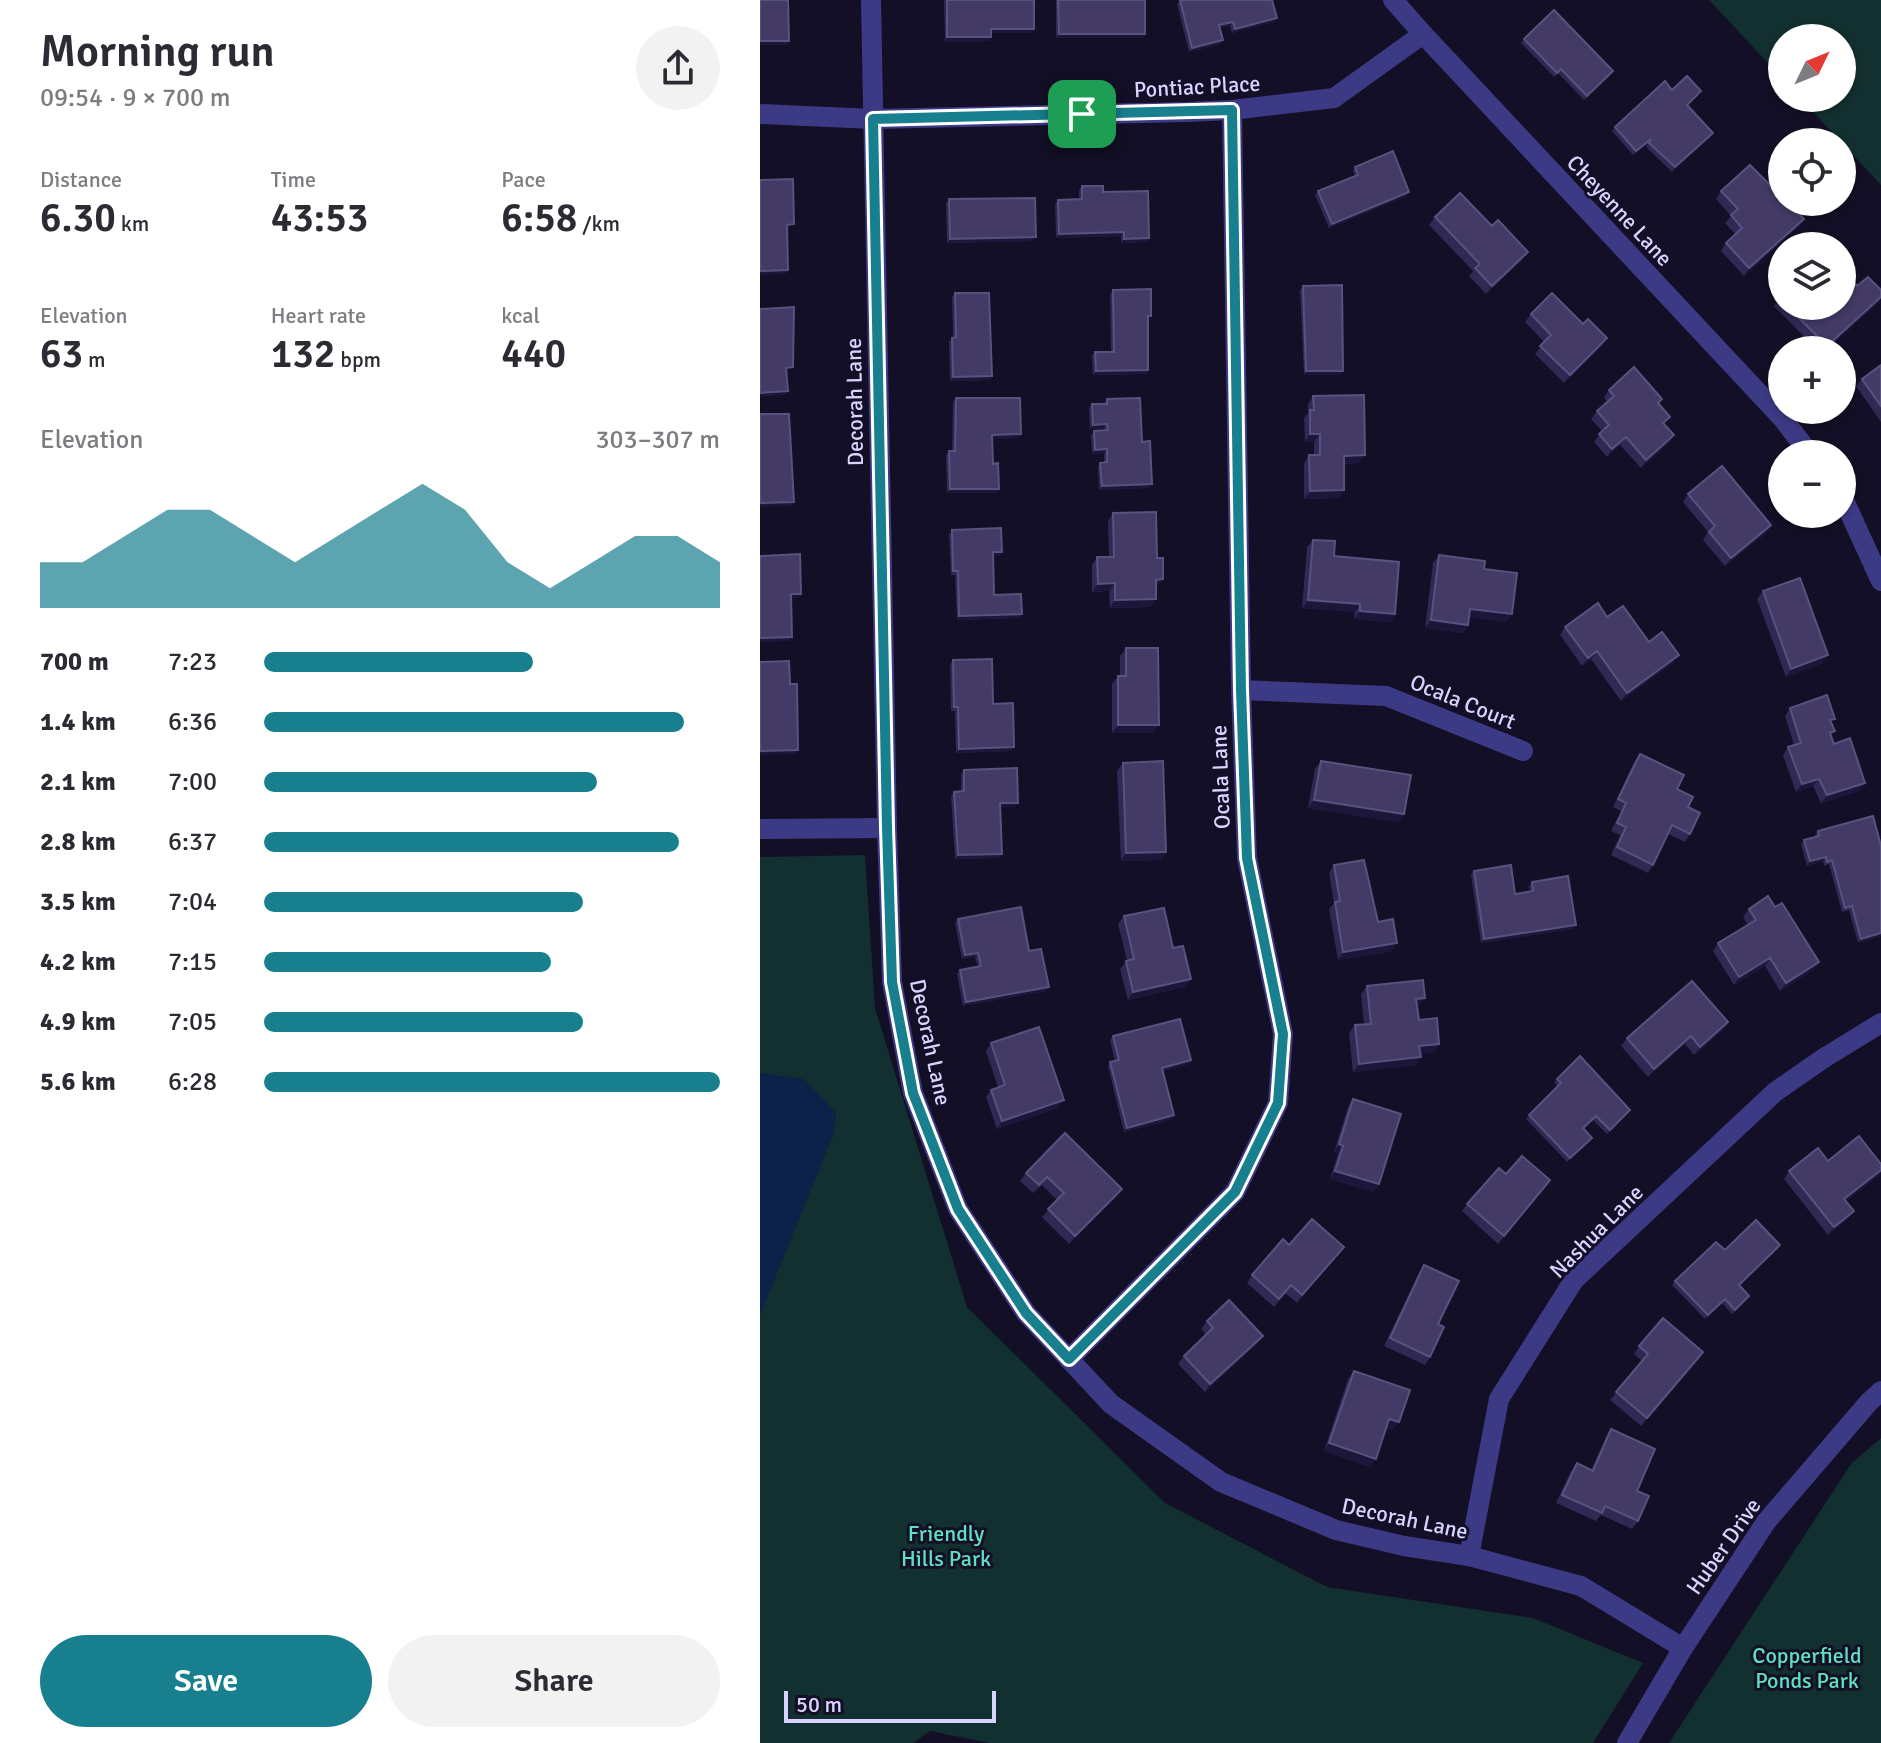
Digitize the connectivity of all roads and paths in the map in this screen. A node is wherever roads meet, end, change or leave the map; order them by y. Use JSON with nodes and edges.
{"nodes":[{"id":1,"x":871,"y":0,"type":"edge"},
{"id":2,"x":1393,"y":0,"type":"edge"},
{"id":3,"x":1423,"y":34,"type":"junction"},
{"id":4,"x":1232,"y":110,"type":"junction"},
{"id":5,"x":760,"y":114,"type":"edge"},
{"id":6,"x":873,"y":119,"type":"junction"},
{"id":7,"x":1799,"y":440,"type":"edge"},
{"id":8,"x":1856,"y":527,"type":"edge"},
{"id":9,"x":1881,"y":581,"type":"edge"},
{"id":10,"x":1241,"y":690,"type":"junction"},
{"id":11,"x":1523,"y":751,"type":"dead end"},
{"id":12,"x":887,"y":828,"type":"junction"},
{"id":13,"x":760,"y":829,"type":"edge"},
{"id":14,"x":1881,"y":1023,"type":"edge"},
{"id":15,"x":1069,"y":1359,"type":"junction"},
{"id":16,"x":1881,"y":1391,"type":"edge"},
{"id":17,"x":1469,"y":1556,"type":"junction"},
{"id":18,"x":1683,"y":1648,"type":"junction"},
{"id":19,"x":1627,"y":1743,"type":"edge"}],
"edges":[{"from":1,"to":6,"type":"street","name":"Decorah Lane"},
{"from":2,"to":3,"type":"street","name":"Cheyenne Lane"},
{"from":3,"to":4,"type":"street","name":"Pontiac Place"},
{"from":3,"to":7,"type":"street","name":"Cheyenne Lane"},
{"from":4,"to":6,"type":"street","name":"Pontiac Place"},
{"from":4,"to":10,"type":"street","name":"Ocala Lane"},
{"from":5,"to":6,"type":"street","name":"Pontiac Place"},
{"from":6,"to":12,"type":"street","name":"Decorah Lane"},
{"from":8,"to":9,"type":"street"},
{"from":10,"to":11,"type":"street","name":"Ocala Court"},
{"from":10,"to":15,"type":"street","name":"Ocala Lane"},
{"from":12,"to":13,"type":"street"},
{"from":12,"to":15,"type":"street","name":"Decorah Lane"},
{"from":14,"to":17,"type":"street","name":"Nashua Lane"},
{"from":15,"to":17,"type":"street","name":"Decorah Lane"},
{"from":16,"to":18,"type":"street","name":"Huber Drive"},
{"from":17,"to":18,"type":"street","name":"Decorah Lane"},
{"from":18,"to":19,"type":"street","name":"Huber Drive"}]}
